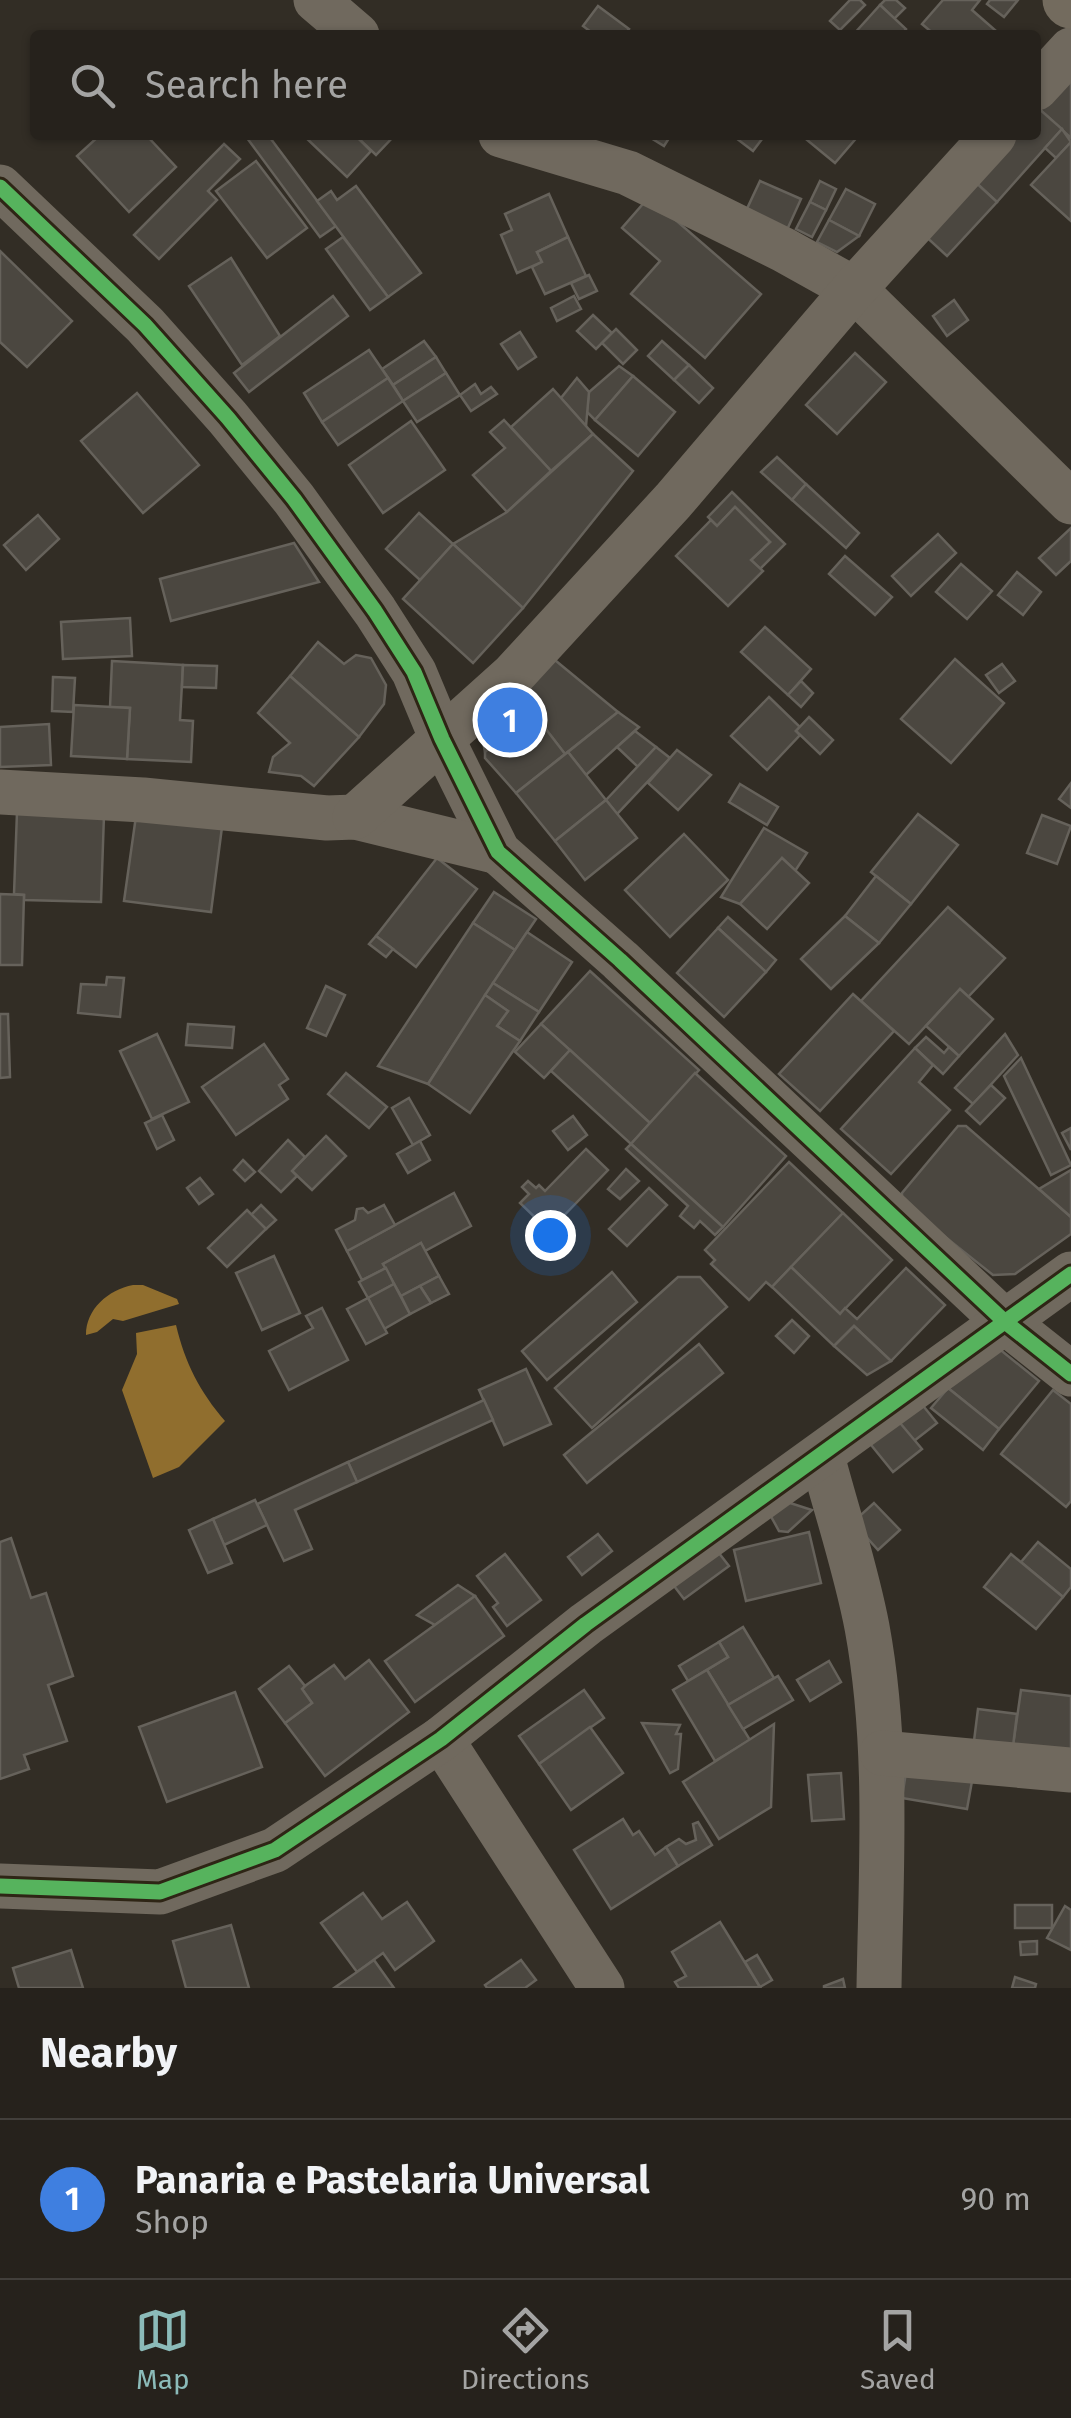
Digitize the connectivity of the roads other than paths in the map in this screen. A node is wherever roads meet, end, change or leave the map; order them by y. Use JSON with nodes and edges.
{"nodes":[{"id":1,"x":316,"y":0,"type":"edge"},
{"id":2,"x":351,"y":30,"type":"edge"},
{"id":3,"x":1071,"y":50,"type":"edge"},
{"id":4,"x":1041,"y":83,"type":"edge"},
{"id":5,"x":518,"y":140,"type":"edge"},
{"id":6,"x":989,"y":140,"type":"edge"},
{"id":7,"x":0,"y":187,"type":"edge"},
{"id":8,"x":854,"y":290,"type":"junction"},
{"id":9,"x":1071,"y":502,"type":"edge"},
{"id":10,"x":442,"y":739,"type":"junction"},
{"id":11,"x":0,"y":792,"type":"edge"},
{"id":12,"x":355,"y":817,"type":"junction"},
{"id":13,"x":498,"y":852,"type":"junction"},
{"id":14,"x":1071,"y":1274,"type":"edge"},
{"id":15,"x":1004,"y":1321,"type":"junction"},
{"id":16,"x":1071,"y":1374,"type":"edge"},
{"id":17,"x":822,"y":1456,"type":"junction"},
{"id":18,"x":441,"y":1739,"type":"junction"},
{"id":19,"x":882,"y":1753,"type":"junction"},
{"id":20,"x":1071,"y":1770,"type":"edge"},
{"id":21,"x":0,"y":1886,"type":"edge"},
{"id":22,"x":602,"y":1988,"type":"edge"},
{"id":23,"x":879,"y":1988,"type":"edge"}],
"edges":[{"from":1,"to":2,"type":"street"},
{"from":3,"to":4,"type":"street"},
{"from":5,"to":8,"type":"street"},
{"from":6,"to":8,"type":"street"},
{"from":7,"to":10,"type":"street"},
{"from":8,"to":9,"type":"street"},
{"from":8,"to":10,"type":"street"},
{"from":10,"to":12,"type":"street"},
{"from":10,"to":13,"type":"street"},
{"from":11,"to":12,"type":"street"},
{"from":12,"to":13,"type":"street"},
{"from":13,"to":15,"type":"street"},
{"from":14,"to":15,"type":"street"},
{"from":15,"to":16,"type":"street"},
{"from":15,"to":17,"type":"street"},
{"from":17,"to":18,"type":"street"},
{"from":17,"to":19,"type":"street"},
{"from":18,"to":21,"type":"street"},
{"from":18,"to":22,"type":"street"},
{"from":19,"to":20,"type":"street"},
{"from":19,"to":23,"type":"street"}]}
